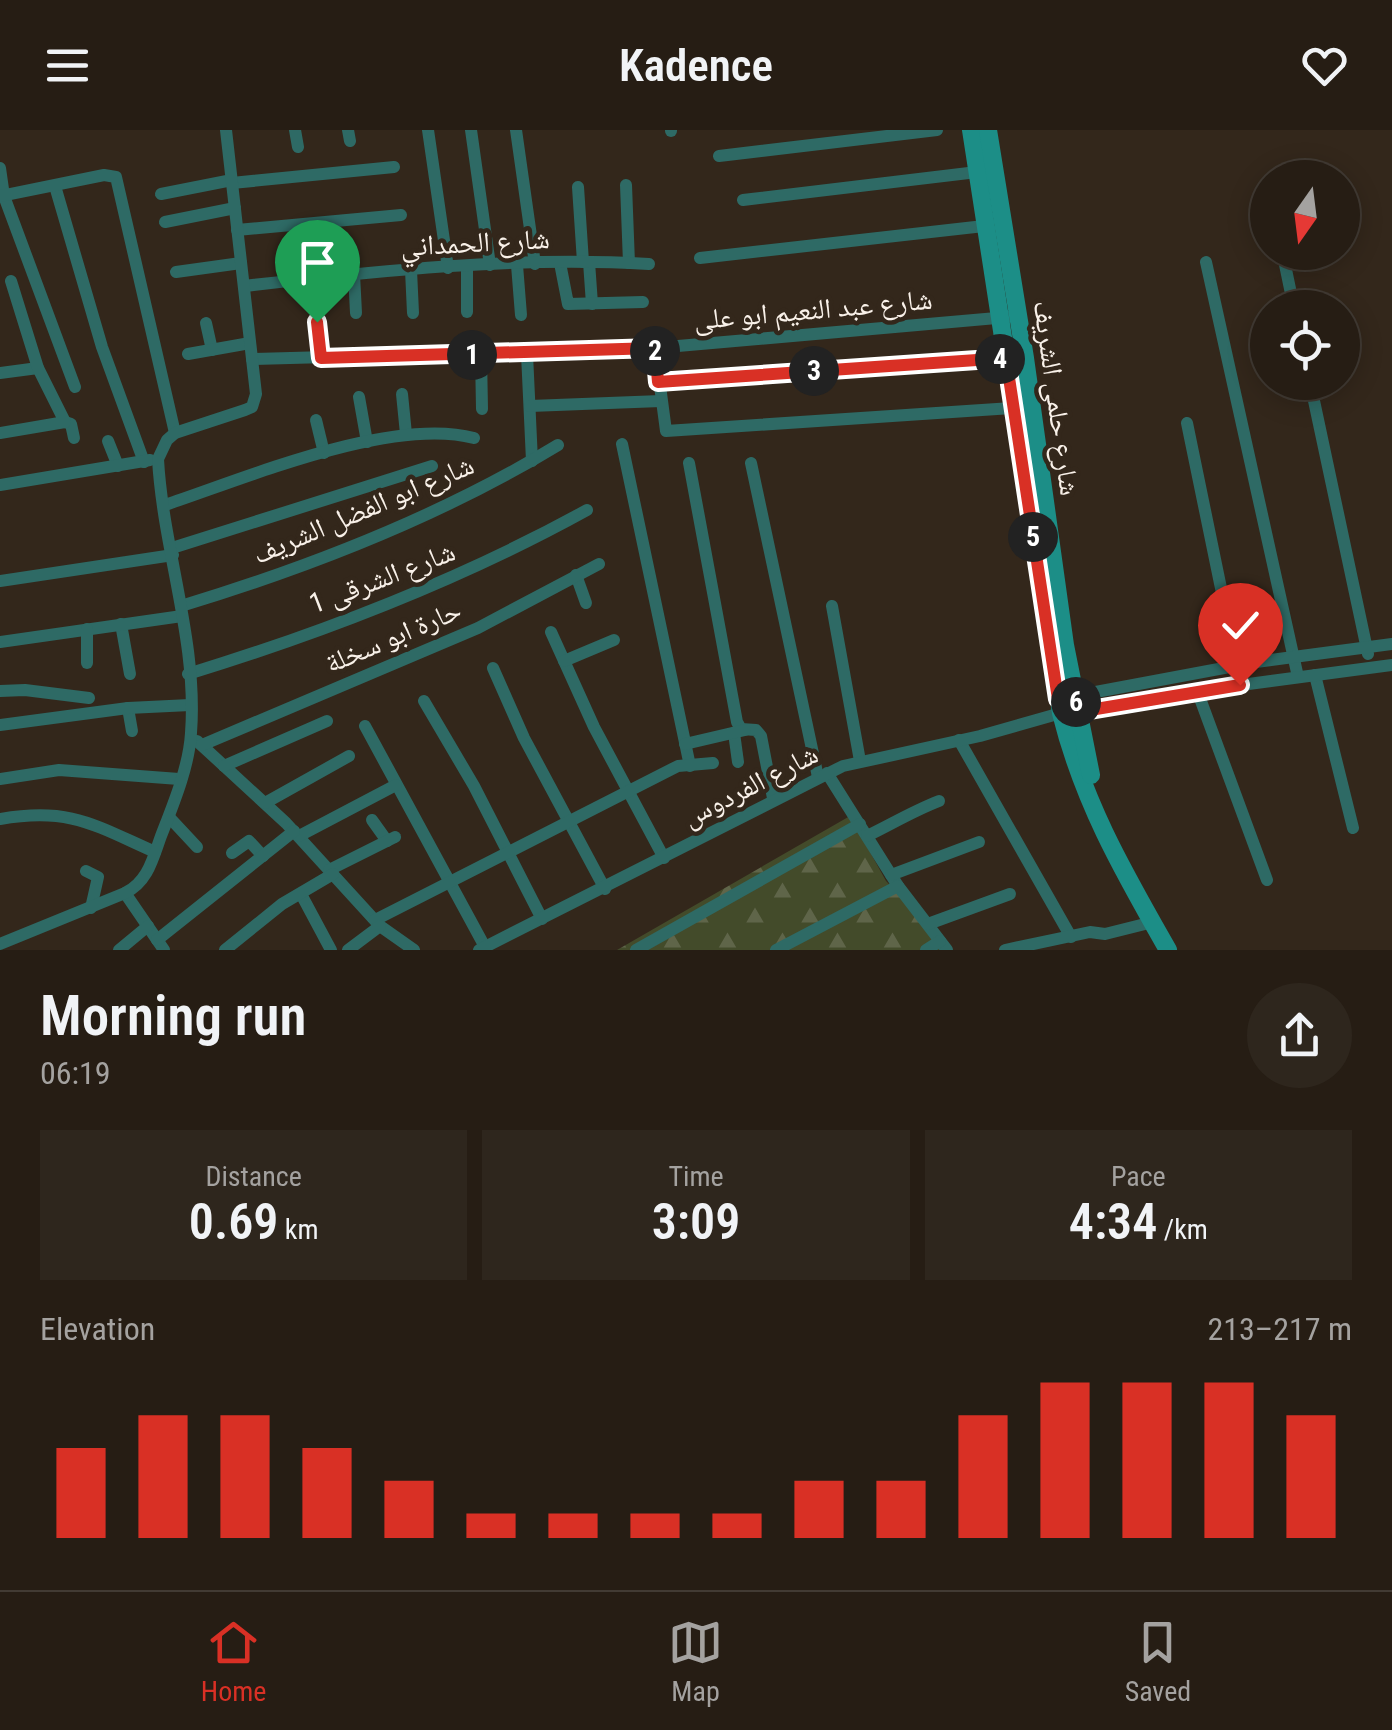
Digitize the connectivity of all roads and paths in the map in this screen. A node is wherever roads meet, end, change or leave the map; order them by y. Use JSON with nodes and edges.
{"nodes":[{"id":1,"x":226,"y":130,"type":"edge"},
{"id":2,"x":296,"y":130,"type":"edge"},
{"id":3,"x":428,"y":130,"type":"edge"},
{"id":4,"x":471,"y":130,"type":"edge"},
{"id":5,"x":516,"y":130,"type":"edge"},
{"id":6,"x":937,"y":130,"type":"edge"},
{"id":7,"x":971,"y":130,"type":"edge"},
{"id":8,"x":988,"y":130,"type":"edge"},
{"id":9,"x":298,"y":147,"type":"dead end"},
{"id":10,"x":718,"y":156,"type":"dead end"},
{"id":11,"x":394,"y":167,"type":"dead end"},
{"id":12,"x":0,"y":168,"type":"edge"},
{"id":13,"x":977,"y":172,"type":"junction"},
{"id":14,"x":232,"y":182,"type":"junction"},
{"id":15,"x":56,"y":186,"type":"junction"},
{"id":16,"x":626,"y":186,"type":"dead end"},
{"id":17,"x":578,"y":188,"type":"dead end"},
{"id":18,"x":162,"y":194,"type":"dead end"},
{"id":19,"x":2,"y":196,"type":"edge"},
{"id":20,"x":743,"y":200,"type":"dead end"},
{"id":21,"x":235,"y":208,"type":"junction"},
{"id":22,"x":401,"y":215,"type":"dead end"},
{"id":23,"x":165,"y":222,"type":"dead end"},
{"id":24,"x":984,"y":226,"type":"junction"},
{"id":25,"x":238,"y":230,"type":"junction"},
{"id":26,"x":700,"y":258,"type":"dead end"},
{"id":27,"x":586,"y":262,"type":"junction"},
{"id":28,"x":629,"y":262,"type":"junction"},
{"id":29,"x":1206,"y":262,"type":"dead end"},
{"id":30,"x":241,"y":263,"type":"junction"},
{"id":31,"x":560,"y":263,"type":"junction"},
{"id":32,"x":535,"y":264,"type":"junction"},
{"id":33,"x":649,"y":264,"type":"dead end"},
{"id":34,"x":490,"y":265,"type":"junction"},
{"id":35,"x":517,"y":265,"type":"junction"},
{"id":36,"x":467,"y":267,"type":"junction"},
{"id":37,"x":448,"y":268,"type":"junction"},
{"id":38,"x":411,"y":270,"type":"junction"},
{"id":39,"x":176,"y":272,"type":"dead end"},
{"id":40,"x":354,"y":274,"type":"junction"},
{"id":41,"x":11,"y":281,"type":"dead end"},
{"id":42,"x":244,"y":286,"type":"junction"},
{"id":43,"x":643,"y":302,"type":"dead end"},
{"id":44,"x":19,"y":304,"type":"junction"},
{"id":45,"x":592,"y":304,"type":"junction"},
{"id":46,"x":0,"y":307,"type":"edge"},
{"id":47,"x":467,"y":312,"type":"dead end"},
{"id":48,"x":356,"y":313,"type":"dead end"},
{"id":49,"x":413,"y":313,"type":"dead end"},
{"id":50,"x":521,"y":315,"type":"dead end"},
{"id":51,"x":1009,"y":317,"type":"junction"},
{"id":52,"x":317,"y":322,"type":"dead end"},
{"id":53,"x":206,"y":323,"type":"dead end"},
{"id":54,"x":250,"y":343,"type":"junction"},
{"id":55,"x":655,"y":348,"type":"junction"},
{"id":56,"x":212,"y":350,"type":"junction"},
{"id":57,"x":188,"y":354,"type":"dead end"},
{"id":58,"x":481,"y":354,"type":"junction"},
{"id":59,"x":527,"y":354,"type":"junction"},
{"id":60,"x":321,"y":358,"type":"junction"},
{"id":61,"x":1006,"y":358,"type":"junction"},
{"id":62,"x":252,"y":359,"type":"junction"},
{"id":63,"x":38,"y":368,"type":"junction"},
{"id":64,"x":0,"y":373,"type":"edge"},
{"id":65,"x":658,"y":382,"type":"junction"},
{"id":66,"x":75,"y":388,"type":"dead end"},
{"id":67,"x":402,"y":394,"type":"dead end"},
{"id":68,"x":359,"y":396,"type":"dead end"},
{"id":69,"x":1314,"y":400,"type":"edge"},
{"id":70,"x":660,"y":401,"type":"junction"},
{"id":71,"x":530,"y":406,"type":"junction"},
{"id":72,"x":482,"y":408,"type":"dead end"},
{"id":73,"x":1012,"y":408,"type":"junction"},
{"id":74,"x":316,"y":420,"type":"dead end"},
{"id":75,"x":64,"y":422,"type":"junction"},
{"id":76,"x":1187,"y":423,"type":"dead end"},
{"id":77,"x":0,"y":433,"type":"edge"},
{"id":78,"x":175,"y":433,"type":"junction"},
{"id":79,"x":406,"y":434,"type":"junction"},
{"id":80,"x":74,"y":438,"type":"dead end"},
{"id":81,"x":474,"y":438,"type":"dead end"},
{"id":82,"x":108,"y":441,"type":"dead end"},
{"id":83,"x":367,"y":442,"type":"junction"},
{"id":84,"x":622,"y":444,"type":"dead end"},
{"id":85,"x":558,"y":445,"type":"dead end"},
{"id":86,"x":324,"y":453,"type":"junction"},
{"id":87,"x":151,"y":460,"type":"junction"},
{"id":88,"x":532,"y":461,"type":"junction"},
{"id":89,"x":689,"y":463,"type":"dead end"},
{"id":90,"x":751,"y":463,"type":"dead end"},
{"id":91,"x":118,"y":466,"type":"junction"},
{"id":92,"x":432,"y":466,"type":"dead end"},
{"id":93,"x":0,"y":485,"type":"edge"},
{"id":94,"x":164,"y":505,"type":"junction"},
{"id":95,"x":587,"y":510,"type":"dead end"},
{"id":96,"x":172,"y":551,"type":"junction"},
{"id":97,"x":599,"y":564,"type":"dead end"},
{"id":98,"x":576,"y":576,"type":"junction"},
{"id":99,"x":0,"y":581,"type":"edge"},
{"id":100,"x":586,"y":603,"type":"dead end"},
{"id":101,"x":832,"y":606,"type":"dead end"},
{"id":102,"x":182,"y":611,"type":"junction"},
{"id":103,"x":121,"y":624,"type":"junction"},
{"id":104,"x":88,"y":629,"type":"junction"},
{"id":105,"x":551,"y":632,"type":"dead end"},
{"id":106,"x":614,"y":640,"type":"dead end"},
{"id":107,"x":0,"y":642,"type":"edge"},
{"id":108,"x":1392,"y":644,"type":"edge"},
{"id":109,"x":1367,"y":648,"type":"junction"},
{"id":110,"x":1294,"y":657,"type":"junction"},
{"id":111,"x":564,"y":660,"type":"junction"},
{"id":112,"x":87,"y":663,"type":"dead end"},
{"id":113,"x":1392,"y":665,"type":"edge"},
{"id":114,"x":1236,"y":666,"type":"junction"},
{"id":115,"x":492,"y":668,"type":"dead end"},
{"id":116,"x":1369,"y":668,"type":"junction"},
{"id":117,"x":130,"y":674,"type":"dead end"},
{"id":118,"x":188,"y":674,"type":"junction"},
{"id":119,"x":1316,"y":675,"type":"junction"},
{"id":120,"x":1298,"y":677,"type":"junction"},
{"id":121,"x":0,"y":691,"type":"edge"},
{"id":122,"x":1198,"y":692,"type":"junction"},
{"id":123,"x":89,"y":698,"type":"dead end"},
{"id":124,"x":424,"y":701,"type":"dead end"},
{"id":125,"x":190,"y":705,"type":"junction"},
{"id":126,"x":128,"y":708,"type":"junction"},
{"id":127,"x":1070,"y":714,"type":"junction"},
{"id":128,"x":327,"y":721,"type":"dead end"},
{"id":129,"x":0,"y":724,"type":"edge"},
{"id":130,"x":365,"y":726,"type":"dead end"},
{"id":131,"x":132,"y":731,"type":"dead end"},
{"id":132,"x":740,"y":732,"type":"junction"},
{"id":133,"x":196,"y":740,"type":"junction"},
{"id":134,"x":959,"y":740,"type":"junction"},
{"id":135,"x":685,"y":744,"type":"junction"},
{"id":136,"x":349,"y":756,"type":"dead end"},
{"id":137,"x":860,"y":761,"type":"junction"},
{"id":138,"x":738,"y":762,"type":"dead end"},
{"id":139,"x":713,"y":763,"type":"dead end"},
{"id":140,"x":224,"y":766,"type":"junction"},
{"id":141,"x":690,"y":766,"type":"junction"},
{"id":142,"x":823,"y":775,"type":"junction"},
{"id":143,"x":180,"y":779,"type":"junction"},
{"id":144,"x":0,"y":780,"type":"edge"},
{"id":145,"x":396,"y":785,"type":"junction"},
{"id":146,"x":627,"y":791,"type":"junction"},
{"id":147,"x":773,"y":798,"type":"junction"},
{"id":148,"x":939,"y":801,"type":"dead end"},
{"id":149,"x":265,"y":803,"type":"junction"},
{"id":150,"x":168,"y":817,"type":"junction"},
{"id":151,"x":0,"y":819,"type":"edge"},
{"id":152,"x":372,"y":820,"type":"dead end"},
{"id":153,"x":568,"y":822,"type":"junction"},
{"id":154,"x":1353,"y":828,"type":"dead end"},
{"id":155,"x":863,"y":830,"type":"junction"},
{"id":156,"x":297,"y":834,"type":"junction"},
{"id":157,"x":979,"y":842,"type":"dead end"},
{"id":158,"x":197,"y":847,"type":"dead end"},
{"id":159,"x":155,"y":852,"type":"junction"},
{"id":160,"x":232,"y":852,"type":"dead end"},
{"id":161,"x":508,"y":852,"type":"junction"},
{"id":162,"x":263,"y":856,"type":"junction"},
{"id":163,"x":664,"y":858,"type":"junction"},
{"id":164,"x":86,"y":871,"type":"dead end"},
{"id":165,"x":331,"y":872,"type":"junction"},
{"id":166,"x":894,"y":880,"type":"junction"},
{"id":167,"x":1267,"y":880,"type":"dead end"},
{"id":168,"x":449,"y":882,"type":"junction"},
{"id":169,"x":605,"y":888,"type":"junction"},
{"id":170,"x":125,"y":892,"type":"junction"},
{"id":171,"x":301,"y":894,"type":"junction"},
{"id":172,"x":1010,"y":894,"type":"dead end"},
{"id":173,"x":91,"y":908,"type":"junction"},
{"id":174,"x":542,"y":919,"type":"junction"},
{"id":175,"x":1152,"y":922,"type":"junction"},
{"id":176,"x":377,"y":923,"type":"junction"},
{"id":177,"x":928,"y":924,"type":"junction"},
{"id":178,"x":148,"y":926,"type":"junction"},
{"id":179,"x":1071,"y":937,"type":"junction"},
{"id":180,"x":0,"y":944,"type":"edge"},
{"id":181,"x":161,"y":945,"type":"edge"},
{"id":182,"x":944,"y":946,"type":"edge"},
{"id":183,"x":482,"y":949,"type":"edge"},
{"id":184,"x":119,"y":950,"type":"edge"},
{"id":185,"x":225,"y":950,"type":"edge"},
{"id":186,"x":332,"y":950,"type":"edge"},
{"id":187,"x":348,"y":950,"type":"edge"},
{"id":188,"x":414,"y":950,"type":"edge"},
{"id":189,"x":636,"y":950,"type":"edge"},
{"id":190,"x":776,"y":950,"type":"edge"},
{"id":191,"x":926,"y":950,"type":"edge"},
{"id":192,"x":1005,"y":950,"type":"edge"},
{"id":193,"x":1168,"y":950,"type":"edge"},
{"id":194,"x":1178,"y":950,"type":"edge"}],
"edges":[{"from":1,"to":14,"type":"street"},
{"from":2,"to":9,"type":"street"},
{"from":3,"to":37,"type":"street"},
{"from":4,"to":34,"type":"street"},
{"from":5,"to":32,"type":"street"},
{"from":6,"to":10,"type":"street"},
{"from":7,"to":13,"type":"street"},
{"from":8,"to":51,"type":"street","name":"شارع حلمى الشريف"},
{"from":11,"to":14,"type":"street"},
{"from":12,"to":19,"type":"street"},
{"from":13,"to":20,"type":"street"},
{"from":13,"to":24,"type":"street"},
{"from":14,"to":18,"type":"street"},
{"from":14,"to":21,"type":"street"},
{"from":15,"to":19,"type":"street"},
{"from":15,"to":78,"type":"street"},
{"from":15,"to":87,"type":"street"},
{"from":16,"to":28,"type":"street"},
{"from":17,"to":27,"type":"street"},
{"from":19,"to":66,"type":"street"},
{"from":21,"to":23,"type":"street"},
{"from":21,"to":25,"type":"street"},
{"from":22,"to":25,"type":"street"},
{"from":24,"to":26,"type":"street"},
{"from":24,"to":51,"type":"street"},
{"from":25,"to":30,"type":"street"},
{"from":27,"to":28,"type":"street","name":"شارع الحمداني"},
{"from":27,"to":31,"type":"street","name":"شارع الحمداني"},
{"from":27,"to":45,"type":"street"},
{"from":28,"to":33,"type":"street","name":"شارع الحمداني"},
{"from":29,"to":110,"type":"street"},
{"from":30,"to":39,"type":"street"},
{"from":30,"to":42,"type":"street"},
{"from":31,"to":32,"type":"street","name":"شارع الحمداني"},
{"from":31,"to":45,"type":"street"},
{"from":32,"to":35,"type":"street","name":"شارع الحمداني"},
{"from":34,"to":35,"type":"street","name":"شارع الحمداني"},
{"from":34,"to":36,"type":"street","name":"شارع الحمداني"},
{"from":35,"to":50,"type":"street"},
{"from":36,"to":37,"type":"street","name":"شارع الحمداني"},
{"from":36,"to":47,"type":"street"},
{"from":37,"to":38,"type":"street","name":"شارع الحمداني"},
{"from":38,"to":40,"type":"street","name":"شارع الحمداني"},
{"from":38,"to":49,"type":"street"},
{"from":40,"to":42,"type":"street","name":"شارع الحمداني"},
{"from":40,"to":48,"type":"street"},
{"from":41,"to":44,"type":"street"},
{"from":42,"to":54,"type":"street"},
{"from":43,"to":45,"type":"street"},
{"from":44,"to":46,"type":"street"},
{"from":44,"to":63,"type":"street"},
{"from":51,"to":55,"type":"street","name":"شارع عبد النعيم ابو على"},
{"from":51,"to":61,"type":"street"},
{"from":51,"to":127,"type":"street","name":"شارع حلمى الشريف"},
{"from":52,"to":60,"type":"street"},
{"from":53,"to":56,"type":"street"},
{"from":54,"to":56,"type":"street"},
{"from":54,"to":62,"type":"street"},
{"from":55,"to":59,"type":"street","name":"شارع عبد النعيم ابو على"},
{"from":55,"to":65,"type":"street"},
{"from":56,"to":57,"type":"street"},
{"from":58,"to":59,"type":"street","name":"شارع عبد النعيم ابو على"},
{"from":58,"to":60,"type":"street","name":"شارع عبد النعيم ابو على"},
{"from":58,"to":72,"type":"street"},
{"from":59,"to":71,"type":"street"},
{"from":60,"to":62,"type":"street","name":"شارع عبد النعيم ابو على"},
{"from":61,"to":65,"type":"street"},
{"from":61,"to":73,"type":"street"},
{"from":62,"to":78,"type":"street"},
{"from":63,"to":64,"type":"street"},
{"from":63,"to":75,"type":"street"},
{"from":65,"to":70,"type":"street"},
{"from":67,"to":79,"type":"street"},
{"from":68,"to":83,"type":"street"},
{"from":69,"to":109,"type":"street"},
{"from":70,"to":71,"type":"street"},
{"from":70,"to":73,"type":"street"},
{"from":71,"to":88,"type":"street"},
{"from":73,"to":127,"type":"street"},
{"from":74,"to":86,"type":"street"},
{"from":75,"to":77,"type":"street"},
{"from":75,"to":80,"type":"street"},
{"from":76,"to":114,"type":"street"},
{"from":78,"to":87,"type":"street"},
{"from":79,"to":81,"type":"street"},
{"from":79,"to":83,"type":"street"},
{"from":82,"to":91,"type":"street"},
{"from":83,"to":86,"type":"street"},
{"from":84,"to":135,"type":"street"},
{"from":85,"to":88,"type":"street","name":"شارع ابو الفضل الشريف"},
{"from":86,"to":94,"type":"street"},
{"from":87,"to":91,"type":"street"},
{"from":87,"to":94,"type":"street"},
{"from":88,"to":102,"type":"street","name":"شارع ابو الفضل الشريف"},
{"from":89,"to":132,"type":"street"},
{"from":90,"to":142,"type":"street"},
{"from":91,"to":93,"type":"street"},
{"from":92,"to":96,"type":"street"},
{"from":94,"to":96,"type":"street"},
{"from":95,"to":118,"type":"street","name":"شارع الشرقى 1"},
{"from":96,"to":99,"type":"street"},
{"from":96,"to":102,"type":"street"},
{"from":97,"to":98,"type":"street","name":"حارة ابو سخلة"},
{"from":98,"to":100,"type":"street"},
{"from":98,"to":133,"type":"street","name":"حارة ابو سخلة"},
{"from":101,"to":137,"type":"street"},
{"from":102,"to":103,"type":"street","name":"شارع ابو الفضل الشريف"},
{"from":102,"to":118,"type":"street"},
{"from":103,"to":104,"type":"street","name":"شارع ابو الفضل الشريف"},
{"from":103,"to":117,"type":"street"},
{"from":104,"to":107,"type":"street","name":"شارع ابو الفضل الشريف"},
{"from":104,"to":112,"type":"street"},
{"from":105,"to":111,"type":"street"},
{"from":106,"to":111,"type":"street"},
{"from":108,"to":109,"type":"street"},
{"from":109,"to":110,"type":"street"},
{"from":109,"to":116,"type":"street"},
{"from":110,"to":114,"type":"street"},
{"from":110,"to":120,"type":"street"},
{"from":111,"to":146,"type":"street"},
{"from":113,"to":116,"type":"street"},
{"from":114,"to":127,"type":"street"},
{"from":115,"to":153,"type":"street"},
{"from":116,"to":119,"type":"street"},
{"from":118,"to":125,"type":"street"},
{"from":119,"to":120,"type":"street"},
{"from":119,"to":154,"type":"street"},
{"from":120,"to":122,"type":"street"},
{"from":121,"to":123,"type":"street"},
{"from":122,"to":127,"type":"street"},
{"from":122,"to":167,"type":"street"},
{"from":124,"to":161,"type":"street"},
{"from":125,"to":126,"type":"street"},
{"from":125,"to":133,"type":"street"},
{"from":126,"to":129,"type":"street"},
{"from":126,"to":131,"type":"street"},
{"from":127,"to":134,"type":"street","name":"شارع الفردوس"},
{"from":127,"to":175,"type":"street","name":"شارع حلمى الشريف"},
{"from":127,"to":194,"type":"street","name":"شارع حلمى الشريف"},
{"from":128,"to":140,"type":"street"},
{"from":130,"to":145,"type":"street"},
{"from":132,"to":135,"type":"street"},
{"from":132,"to":138,"type":"street"},
{"from":132,"to":147,"type":"street"},
{"from":133,"to":140,"type":"street"},
{"from":133,"to":143,"type":"street"},
{"from":134,"to":137,"type":"street","name":"شارع الفردوس"},
{"from":134,"to":179,"type":"street"},
{"from":135,"to":141,"type":"street"},
{"from":136,"to":149,"type":"street"},
{"from":137,"to":142,"type":"street","name":"شارع الفردوس"},
{"from":139,"to":141,"type":"street"},
{"from":140,"to":149,"type":"street"},
{"from":141,"to":146,"type":"street"},
{"from":142,"to":147,"type":"street","name":"شارع الفردوس"},
{"from":142,"to":155,"type":"street"},
{"from":143,"to":144,"type":"street"},
{"from":143,"to":150,"type":"street"},
{"from":145,"to":156,"type":"street"},
{"from":145,"to":168,"type":"street"},
{"from":146,"to":153,"type":"street"},
{"from":146,"to":163,"type":"street"},
{"from":147,"to":163,"type":"street","name":"شارع الفردوس"},
{"from":148,"to":155,"type":"street"},
{"from":149,"to":156,"type":"street"},
{"from":150,"to":158,"type":"street"},
{"from":150,"to":159,"type":"street"},
{"from":151,"to":159,"type":"street"},
{"from":152,"to":165,"type":"street"},
{"from":153,"to":161,"type":"street"},
{"from":153,"to":169,"type":"street"},
{"from":155,"to":166,"type":"street"},
{"from":155,"to":189,"type":"street"},
{"from":156,"to":162,"type":"street"},
{"from":156,"to":165,"type":"street"},
{"from":157,"to":166,"type":"street"},
{"from":159,"to":170,"type":"street"},
{"from":160,"to":162,"type":"street"},
{"from":161,"to":168,"type":"street"},
{"from":161,"to":174,"type":"street"},
{"from":162,"to":181,"type":"street"},
{"from":163,"to":169,"type":"street","name":"شارع الفردوس"},
{"from":164,"to":173,"type":"street"},
{"from":165,"to":171,"type":"street"},
{"from":165,"to":176,"type":"street"},
{"from":166,"to":177,"type":"street"},
{"from":166,"to":190,"type":"street"},
{"from":168,"to":176,"type":"street"},
{"from":168,"to":183,"type":"street"},
{"from":169,"to":174,"type":"street","name":"شارع الفردوس"},
{"from":170,"to":173,"type":"street"},
{"from":170,"to":178,"type":"street"},
{"from":171,"to":185,"type":"street"},
{"from":171,"to":186,"type":"street"},
{"from":172,"to":177,"type":"street"},
{"from":173,"to":180,"type":"street"},
{"from":174,"to":183,"type":"street","name":"شارع الفردوس"},
{"from":175,"to":179,"type":"street"},
{"from":175,"to":193,"type":"street","name":"شارع حلمى الشريف"},
{"from":176,"to":187,"type":"street"},
{"from":176,"to":188,"type":"street"},
{"from":177,"to":182,"type":"street"},
{"from":178,"to":181,"type":"street"},
{"from":178,"to":184,"type":"street"},
{"from":179,"to":192,"type":"street"},
{"from":182,"to":191,"type":"street"}]}
